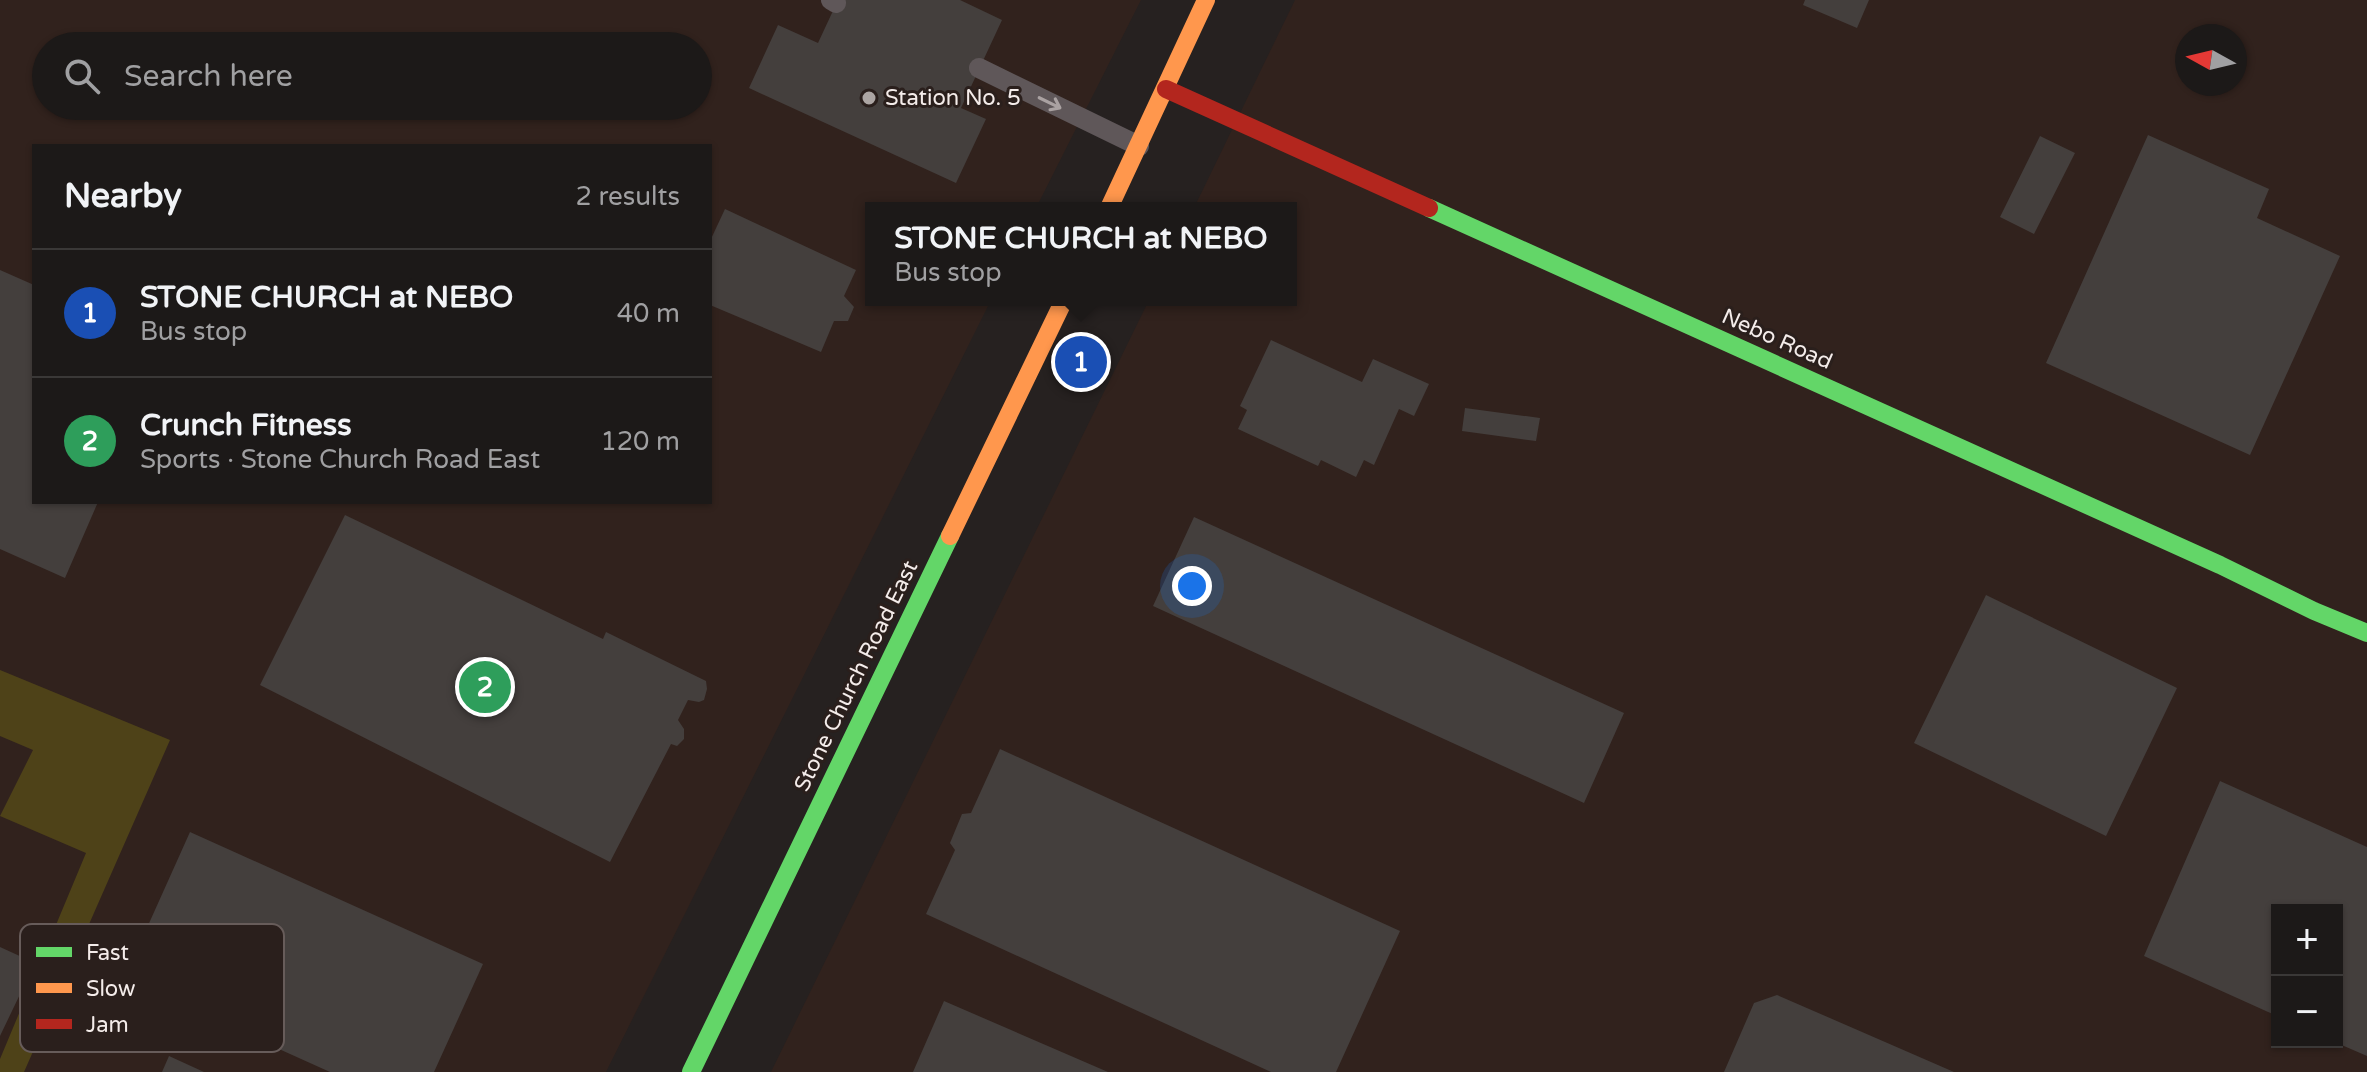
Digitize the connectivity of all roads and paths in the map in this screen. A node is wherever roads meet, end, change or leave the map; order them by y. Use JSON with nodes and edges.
{"nodes":[{"id":1,"x":1206,"y":0,"type":"edge"},
{"id":2,"x":979,"y":68,"type":"dead end"},
{"id":3,"x":1166,"y":89,"type":"junction"},
{"id":4,"x":1139,"y":146,"type":"junction"},
{"id":5,"x":1112,"y":202,"type":"edge"},
{"id":6,"x":1061,"y":306,"type":"edge"},
{"id":7,"x":2367,"y":633,"type":"edge"},
{"id":8,"x":691,"y":1072,"type":"edge"}],
"edges":[{"from":1,"to":3,"type":"street"},
{"from":2,"to":4,"type":"lane","one_way":true},
{"from":3,"to":4,"type":"street"},
{"from":3,"to":7,"type":"street","name":"Nebo Road"},
{"from":4,"to":5,"type":"street"},
{"from":6,"to":8,"type":"street","name":"Stone Church Road East"}]}
